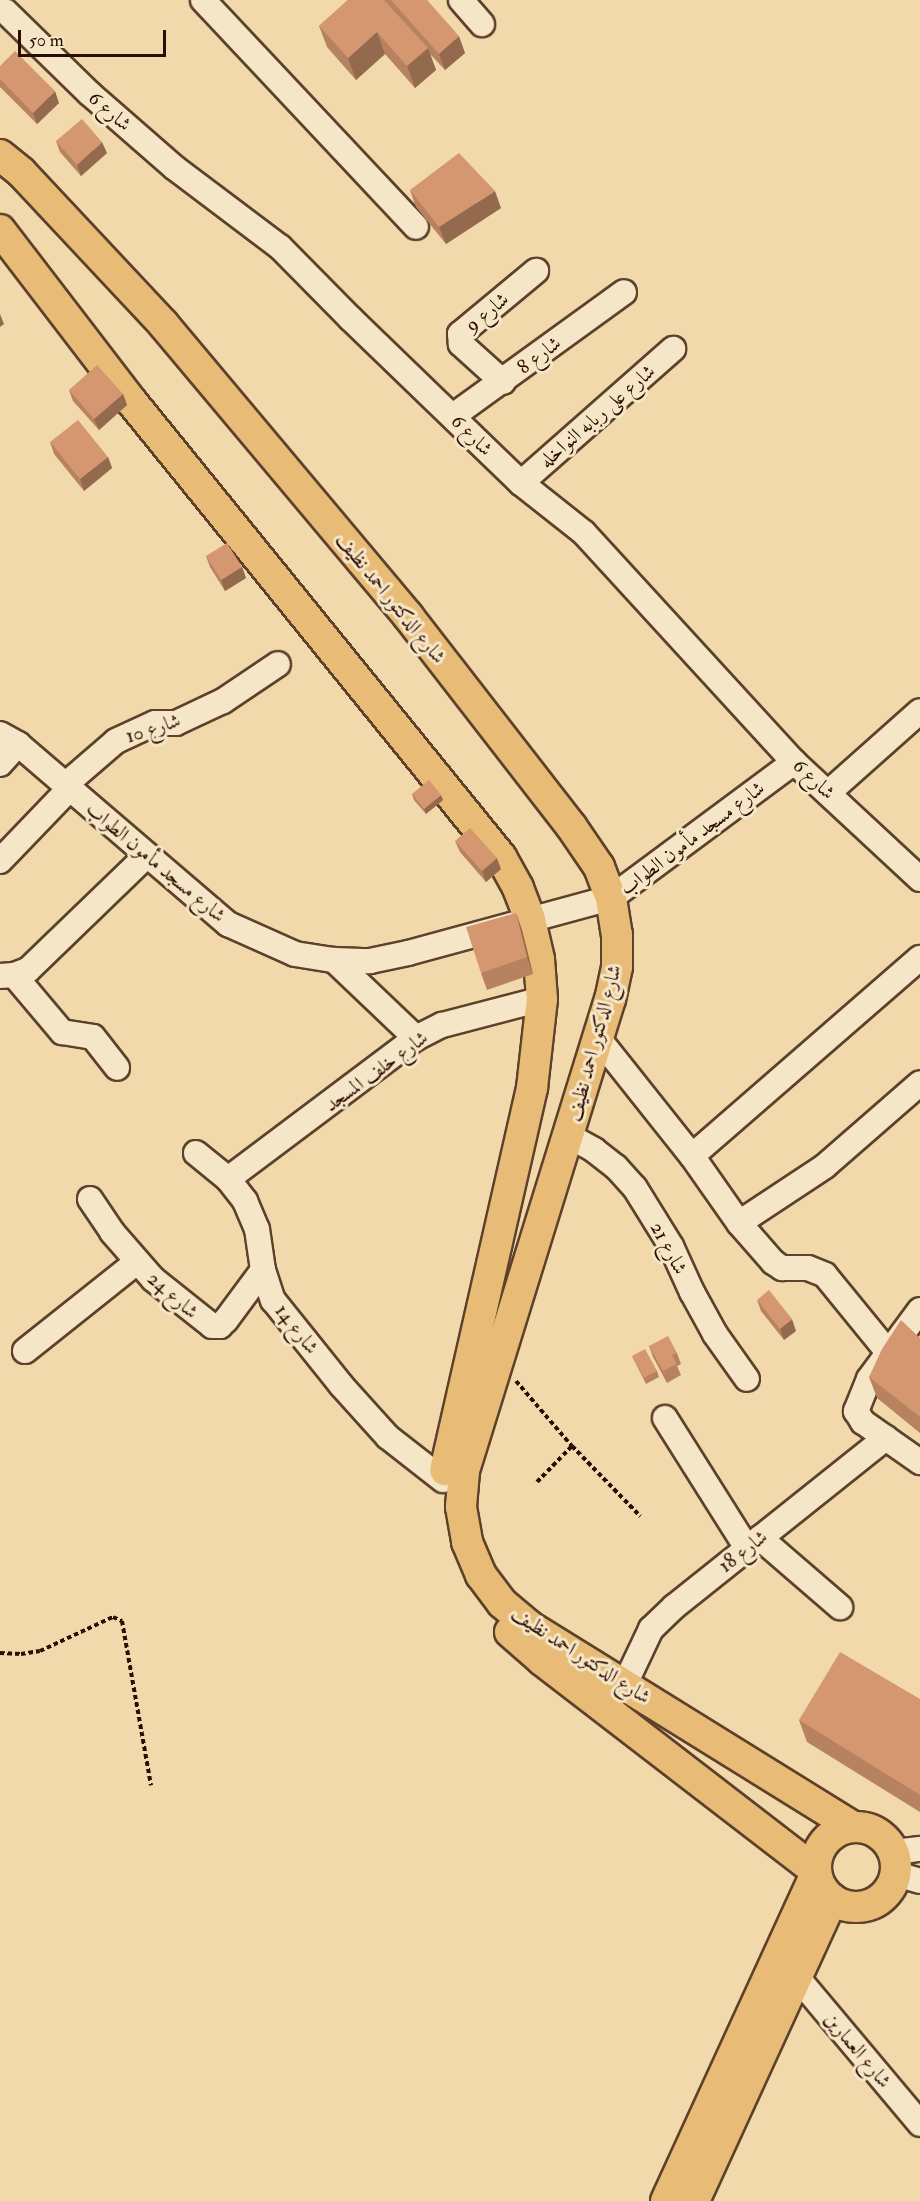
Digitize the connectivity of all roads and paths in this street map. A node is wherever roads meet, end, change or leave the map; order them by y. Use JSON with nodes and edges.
{"nodes":[{"id":1,"x":203,"y":0,"type":"edge"},
{"id":2,"x":461,"y":0,"type":"edge"},
{"id":3,"x":8,"y":8,"type":"edge"},
{"id":4,"x":482,"y":24,"type":"dead end"},
{"id":5,"x":0,"y":155,"type":"edge"},
{"id":6,"x":416,"y":226,"type":"dead end"},
{"id":7,"x":0,"y":230,"type":"edge"},
{"id":8,"x":536,"y":270,"type":"dead end"},
{"id":9,"x":624,"y":292,"type":"dead end"},
{"id":10,"x":673,"y":349,"type":"dead end"},
{"id":11,"x":503,"y":382,"type":"junction"},
{"id":12,"x":453,"y":416,"type":"junction"},
{"id":13,"x":521,"y":483,"type":"junction"},
{"id":14,"x":278,"y":664,"type":"dead end"},
{"id":15,"x":920,"y":711,"type":"edge"},
{"id":16,"x":9,"y":739,"type":"edge"},
{"id":17,"x":794,"y":762,"type":"junction"},
{"id":18,"x":0,"y":764,"type":"edge"},
{"id":19,"x":67,"y":787,"type":"junction"},
{"id":20,"x":828,"y":792,"type":"junction"},
{"id":21,"x":146,"y":856,"type":"junction"},
{"id":22,"x":0,"y":861,"type":"edge"},
{"id":23,"x":920,"y":879,"type":"edge"},
{"id":24,"x":611,"y":898,"type":"junction"},
{"id":25,"x":530,"y":920,"type":"junction"},
{"id":26,"x":920,"y":958,"type":"edge"},
{"id":27,"x":334,"y":960,"type":"junction"},
{"id":28,"x":7,"y":976,"type":"edge"},
{"id":29,"x":542,"y":999,"type":"junction"},
{"id":30,"x":416,"y":1038,"type":"junction"},
{"id":31,"x":598,"y":1038,"type":"junction"},
{"id":32,"x":117,"y":1068,"type":"dead end"},
{"id":33,"x":920,"y":1083,"type":"edge"},
{"id":34,"x":569,"y":1136,"type":"junction"},
{"id":35,"x":196,"y":1153,"type":"dead end"},
{"id":36,"x":692,"y":1156,"type":"junction"},
{"id":37,"x":228,"y":1179,"type":"junction"},
{"id":38,"x":90,"y":1199,"type":"dead end"},
{"id":39,"x":739,"y":1223,"type":"junction"},
{"id":40,"x":137,"y":1262,"type":"junction"},
{"id":41,"x":262,"y":1270,"type":"junction"},
{"id":42,"x":920,"y":1310,"type":"edge"},
{"id":43,"x":25,"y":1351,"type":"dead end"},
{"id":44,"x":887,"y":1352,"type":"junction"},
{"id":45,"x":498,"y":1359,"type":"junction"},
{"id":46,"x":747,"y":1379,"type":"dead end"},
{"id":47,"x":664,"y":1418,"type":"dead end"},
{"id":48,"x":886,"y":1438,"type":"junction"},
{"id":49,"x":572,"y":1446,"type":"junction"},
{"id":50,"x":920,"y":1462,"type":"edge"},
{"id":51,"x":443,"y":1480,"type":"junction"},
{"id":52,"x":537,"y":1482,"type":"dead end"},
{"id":53,"x":640,"y":1516,"type":"dead end"},
{"id":54,"x":754,"y":1543,"type":"junction"},
{"id":55,"x":840,"y":1607,"type":"dead end"},
{"id":56,"x":0,"y":1653,"type":"edge"},
{"id":57,"x":625,"y":1684,"type":"junction"},
{"id":58,"x":151,"y":1785,"type":"dead end"},
{"id":59,"x":852,"y":1826,"type":"junction"},
{"id":60,"x":907,"y":1864,"type":"edge"},
{"id":61,"x":821,"y":1881,"type":"junction"},
{"id":62,"x":796,"y":1976,"type":"junction"},
{"id":63,"x":920,"y":2124,"type":"edge"},
{"id":64,"x":666,"y":2201,"type":"edge"},
{"id":65,"x":693,"y":2201,"type":"edge"}],
"edges":[{"from":1,"to":6,"type":"street"},
{"from":2,"to":4,"type":"street"},
{"from":3,"to":12,"type":"street","name":"شارع 6"},
{"from":5,"to":24,"type":"main road","name":"شارع الدكتور احمد نظيف"},
{"from":7,"to":25,"type":"main road","name":"شارع الدكتور احمد نظيف"},
{"from":8,"to":11,"type":"street","name":"شارع 9"},
{"from":9,"to":11,"type":"street","name":"شارع 8"},
{"from":10,"to":13,"type":"street","name":"شارع على ربابه النواخله"},
{"from":11,"to":12,"type":"street","name":"شارع 8"},
{"from":12,"to":13,"type":"street","name":"شارع 6"},
{"from":13,"to":17,"type":"street","name":"شارع 6"},
{"from":14,"to":19,"type":"street","name":"شارع 10"},
{"from":15,"to":20,"type":"street"},
{"from":16,"to":18,"type":"street"},
{"from":16,"to":19,"type":"street","name":"شارع مسجد مأمون الطواب"},
{"from":17,"to":20,"type":"street","name":"شارع 6"},
{"from":17,"to":24,"type":"street","name":"شارع مسجد مأمون الطواب"},
{"from":19,"to":21,"type":"street","name":"شارع مسجد مأمون الطواب"},
{"from":19,"to":22,"type":"street","name":"شارع 10"},
{"from":20,"to":23,"type":"street","name":"شارع 6"},
{"from":21,"to":27,"type":"street","name":"شارع مسجد مأمون الطواب"},
{"from":21,"to":28,"type":"street"},
{"from":24,"to":25,"type":"street","name":"شارع مسجد مأمون الطواب"},
{"from":24,"to":31,"type":"main road","name":"شارع الدكتور احمد نظيف"},
{"from":25,"to":27,"type":"street","name":"شارع مسجد مأمون الطواب"},
{"from":25,"to":29,"type":"main road","name":"شارع الدكتور احمد نظيف"},
{"from":26,"to":36,"type":"street"},
{"from":27,"to":30,"type":"street"},
{"from":28,"to":32,"type":"street"},
{"from":29,"to":30,"type":"street","name":"شارع خلف المسجد"},
{"from":29,"to":51,"type":"main road","name":"شارع الدكتور احمد نظيف"},
{"from":30,"to":37,"type":"street","name":"شارع خلف المسجد"},
{"from":31,"to":34,"type":"main road","name":"شارع الدكتور احمد نظيف"},
{"from":31,"to":36,"type":"street"},
{"from":33,"to":39,"type":"street"},
{"from":34,"to":45,"type":"main road","name":"شارع الدكتور احمد نظيف"},
{"from":34,"to":46,"type":"street","name":"شارع 21"},
{"from":35,"to":37,"type":"street","name":"شارع 14"},
{"from":36,"to":39,"type":"street"},
{"from":37,"to":41,"type":"street","name":"شارع 14"},
{"from":38,"to":40,"type":"street","name":"شارع 24"},
{"from":39,"to":44,"type":"street"},
{"from":40,"to":41,"type":"street","name":"شارع 24"},
{"from":40,"to":43,"type":"street"},
{"from":41,"to":51,"type":"street","name":"شارع 14"},
{"from":42,"to":44,"type":"street"},
{"from":44,"to":48,"type":"street"},
{"from":45,"to":49,"type":"path"},
{"from":45,"to":57,"type":"main road","name":"شارع الدكتور احمد نظيف"},
{"from":47,"to":54,"type":"street"},
{"from":48,"to":50,"type":"street"},
{"from":48,"to":54,"type":"street","name":"شارع 18"},
{"from":49,"to":52,"type":"path"},
{"from":49,"to":53,"type":"path"},
{"from":51,"to":61,"type":"main road","name":"شارع الدكتور احمد نظيف"},
{"from":54,"to":55,"type":"street"},
{"from":54,"to":57,"type":"street","name":"شارع 18"},
{"from":56,"to":58,"type":"path"},
{"from":57,"to":59,"type":"main road","name":"شارع الدكتور احمد نظيف"},
{"from":59,"to":60,"type":"main road"},
{"from":59,"to":61,"type":"main road"},
{"from":60,"to":61,"type":"main road"},
{"from":61,"to":62,"type":"main road"},
{"from":61,"to":64,"type":"main road"},
{"from":62,"to":63,"type":"street","name":"شارع العمارين"},
{"from":62,"to":65,"type":"main road"}]}
